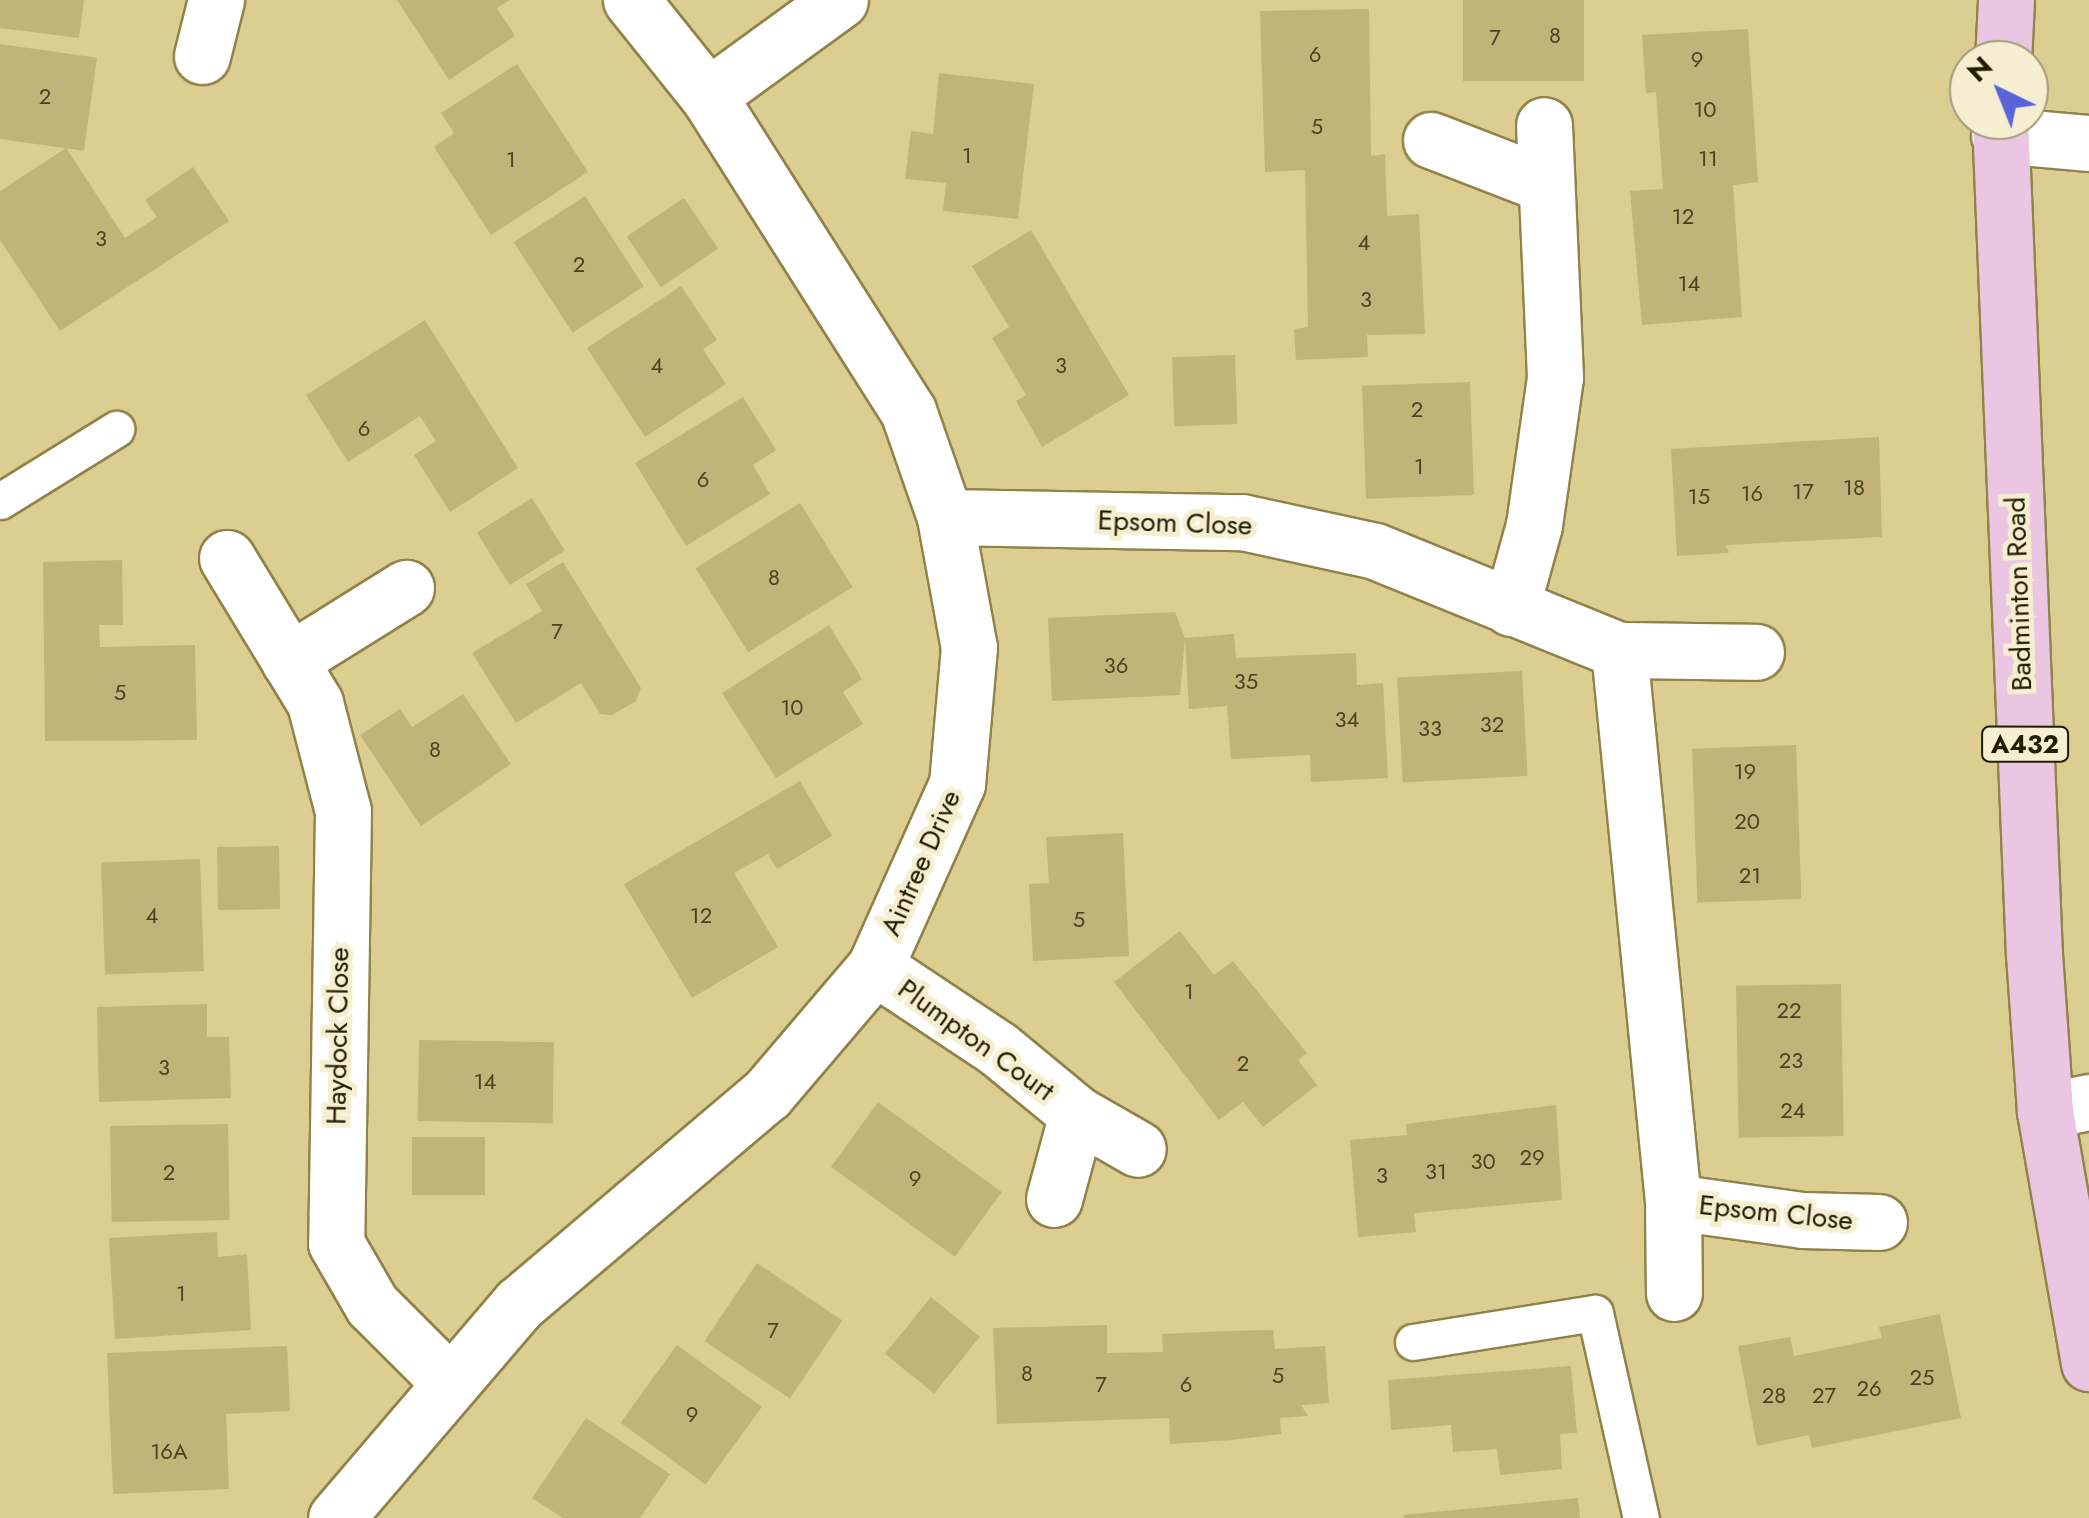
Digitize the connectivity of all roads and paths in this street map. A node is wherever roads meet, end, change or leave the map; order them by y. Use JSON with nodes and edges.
{"nodes":[{"id":1,"x":216,"y":0,"type":"edge"},
{"id":2,"x":631,"y":0,"type":"edge"},
{"id":3,"x":840,"y":0,"type":"edge"},
{"id":4,"x":2006,"y":0,"type":"edge"},
{"id":5,"x":2004,"y":40,"type":"edge"},
{"id":6,"x":202,"y":56,"type":"dead end"},
{"id":7,"x":708,"y":96,"type":"junction"},
{"id":8,"x":1544,"y":125,"type":"dead end"},
{"id":9,"x":2049,"y":136,"type":"edge"},
{"id":10,"x":1431,"y":140,"type":"dead end"},
{"id":11,"x":2000,"y":140,"type":"edge"},
{"id":12,"x":2089,"y":143,"type":"edge"},
{"id":13,"x":1542,"y":183,"type":"junction"},
{"id":14,"x":116,"y":429,"type":"dead end"},
{"id":15,"x":0,"y":502,"type":"edge"},
{"id":16,"x":945,"y":516,"type":"junction"},
{"id":17,"x":227,"y":558,"type":"dead end"},
{"id":18,"x":406,"y":588,"type":"dead end"},
{"id":19,"x":1511,"y":608,"type":"junction"},
{"id":20,"x":1619,"y":650,"type":"junction"},
{"id":21,"x":1756,"y":652,"type":"dead end"},
{"id":22,"x":289,"y":661,"type":"junction"},
{"id":23,"x":875,"y":967,"type":"junction"},
{"id":24,"x":2067,"y":1106,"type":"edge"},
{"id":25,"x":1077,"y":1114,"type":"junction"},
{"id":26,"x":1138,"y":1149,"type":"dead end"},
{"id":27,"x":1054,"y":1199,"type":"dead end"},
{"id":28,"x":1673,"y":1202,"type":"junction"},
{"id":29,"x":1879,"y":1222,"type":"dead end"},
{"id":30,"x":1674,"y":1293,"type":"dead end"},
{"id":31,"x":1413,"y":1342,"type":"dead end"},
{"id":32,"x":2089,"y":1363,"type":"edge"},
{"id":33,"x":448,"y":1381,"type":"junction"},
{"id":34,"x":336,"y":1518,"type":"edge"},
{"id":35,"x":1641,"y":1518,"type":"edge"}],
"edges":[{"from":1,"to":6,"type":"street"},
{"from":2,"to":7,"type":"street","name":"Aintree Drive"},
{"from":3,"to":7,"type":"street"},
{"from":4,"to":5,"type":"main road"},
{"from":7,"to":16,"type":"street","name":"Aintree Drive"},
{"from":8,"to":13,"type":"street"},
{"from":9,"to":12,"type":"street"},
{"from":10,"to":13,"type":"street"},
{"from":11,"to":24,"type":"main road","name":"Badminton Road","number":"A432"},
{"from":13,"to":19,"type":"street"},
{"from":14,"to":15,"type":"lane"},
{"from":16,"to":19,"type":"street","name":"Epsom Close"},
{"from":16,"to":23,"type":"street","name":"Aintree Drive"},
{"from":17,"to":22,"type":"street","name":"Haydock Close"},
{"from":18,"to":22,"type":"street"},
{"from":19,"to":20,"type":"street","name":"Epsom Close"},
{"from":20,"to":21,"type":"street","name":"Epsom Close"},
{"from":20,"to":28,"type":"street","name":"Epsom Close"},
{"from":22,"to":33,"type":"street","name":"Haydock Close"},
{"from":23,"to":25,"type":"street","name":"Plumpton Court"},
{"from":23,"to":33,"type":"street","name":"Aintree Drive"},
{"from":24,"to":32,"type":"main road","name":"Badminton Road","number":"A432"},
{"from":25,"to":26,"type":"street","name":"Plumpton Court"},
{"from":25,"to":27,"type":"street","name":"Plumpton Court"},
{"from":28,"to":29,"type":"street","name":"Epsom Close"},
{"from":28,"to":30,"type":"street","name":"Epsom Close"},
{"from":31,"to":35,"type":"lane"},
{"from":33,"to":34,"type":"street","name":"Aintree Drive"}]}
